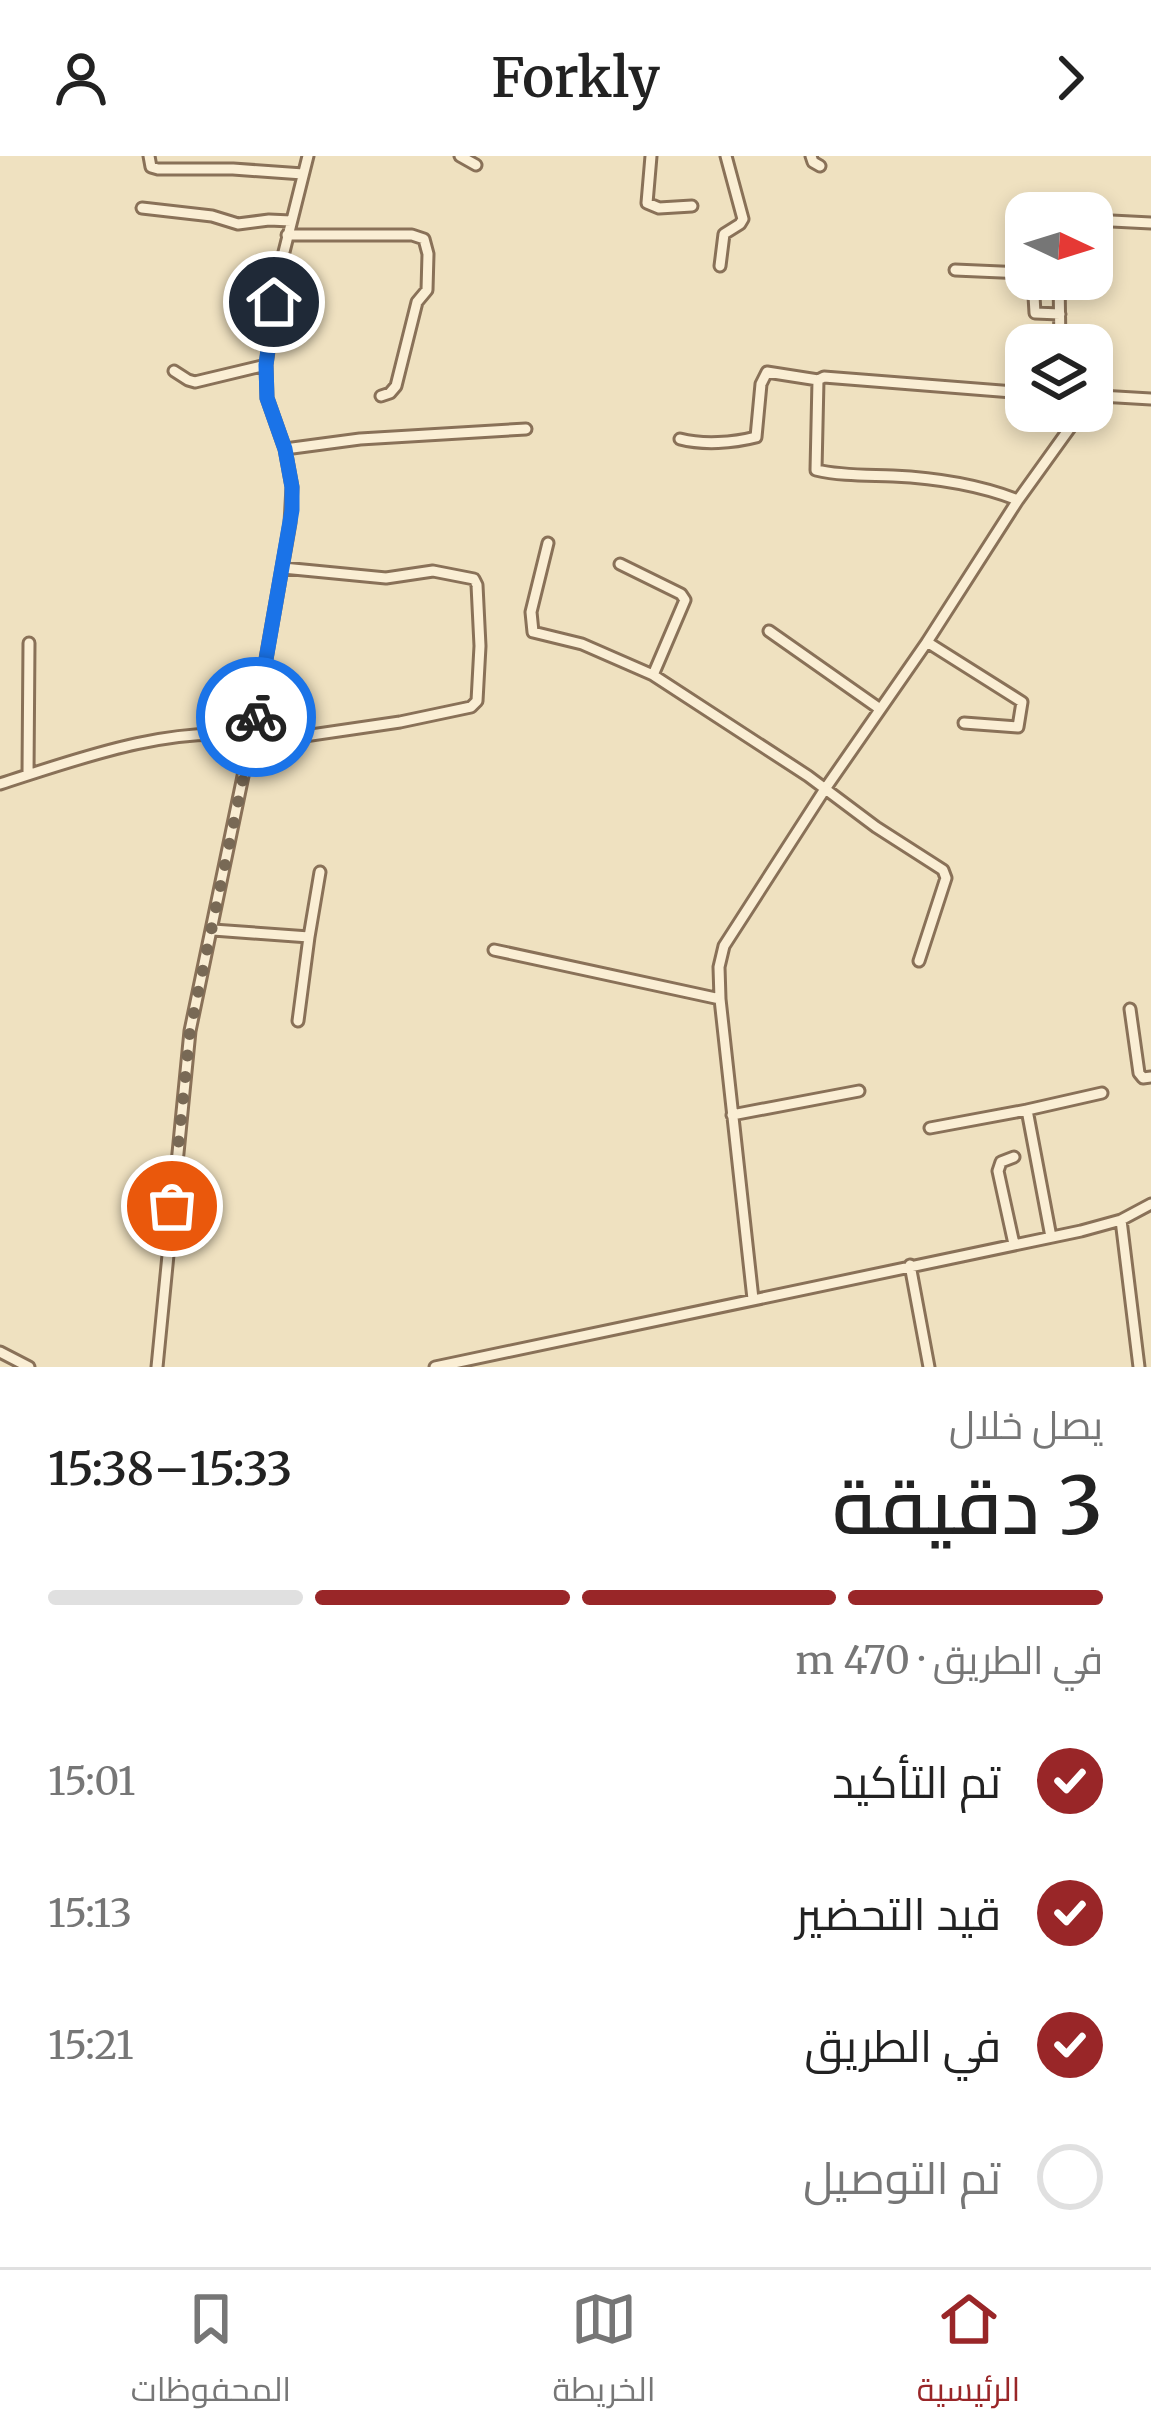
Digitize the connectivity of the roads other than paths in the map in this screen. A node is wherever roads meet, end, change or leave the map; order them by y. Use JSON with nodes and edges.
{"nodes":[{"id":1,"x":149,"y":156,"type":"edge"},
{"id":2,"x":308,"y":156,"type":"edge"},
{"id":3,"x":460,"y":156,"type":"edge"},
{"id":4,"x":651,"y":156,"type":"edge"},
{"id":5,"x":726,"y":156,"type":"edge"},
{"id":6,"x":811,"y":156,"type":"edge"},
{"id":7,"x":476,"y":165,"type":"dead end"},
{"id":8,"x":820,"y":166,"type":"dead end"},
{"id":9,"x":304,"y":173,"type":"junction"},
{"id":10,"x":692,"y":206,"type":"dead end"},
{"id":11,"x":142,"y":208,"type":"dead end"},
{"id":12,"x":291,"y":221,"type":"junction"},
{"id":13,"x":1113,"y":221,"type":"edge"},
{"id":14,"x":1151,"y":223,"type":"edge"},
{"id":15,"x":287,"y":236,"type":"junction"},
{"id":16,"x":720,"y":266,"type":"dead end"},
{"id":17,"x":955,"y":270,"type":"dead end"},
{"id":18,"x":1005,"y":274,"type":"edge"},
{"id":19,"x":1033,"y":300,"type":"edge"},
{"id":20,"x":1060,"y":300,"type":"edge"},
{"id":21,"x":1060,"y":314,"type":"junction"},
{"id":22,"x":1060,"y":324,"type":"edge"},
{"id":23,"x":266,"y":365,"type":"junction"},
{"id":24,"x":174,"y":370,"type":"dead end"},
{"id":25,"x":818,"y":380,"type":"junction"},
{"id":26,"x":1005,"y":391,"type":"edge"},
{"id":27,"x":380,"y":396,"type":"dead end"},
{"id":28,"x":1113,"y":398,"type":"edge"},
{"id":29,"x":1151,"y":399,"type":"edge"},
{"id":30,"x":526,"y":429,"type":"dead end"},
{"id":31,"x":1067,"y":432,"type":"edge"},
{"id":32,"x":680,"y":439,"type":"dead end"},
{"id":33,"x":285,"y":449,"type":"junction"},
{"id":34,"x":1018,"y":500,"type":"junction"},
{"id":35,"x":548,"y":543,"type":"dead end"},
{"id":36,"x":620,"y":564,"type":"dead end"},
{"id":37,"x":283,"y":568,"type":"junction"},
{"id":38,"x":769,"y":631,"type":"dead end"},
{"id":39,"x":927,"y":642,"type":"junction"},
{"id":40,"x":28,"y":643,"type":"dead end"},
{"id":41,"x":653,"y":675,"type":"junction"},
{"id":42,"x":880,"y":709,"type":"junction"},
{"id":43,"x":964,"y":723,"type":"dead end"},
{"id":44,"x":251,"y":741,"type":"junction"},
{"id":45,"x":28,"y":774,"type":"junction"},
{"id":46,"x":0,"y":784,"type":"edge"},
{"id":47,"x":825,"y":789,"type":"junction"},
{"id":48,"x":320,"y":872,"type":"dead end"},
{"id":49,"x":213,"y":929,"type":"junction"},
{"id":50,"x":309,"y":938,"type":"junction"},
{"id":51,"x":494,"y":950,"type":"dead end"},
{"id":52,"x":919,"y":962,"type":"dead end"},
{"id":53,"x":720,"y":999,"type":"junction"},
{"id":54,"x":1130,"y":1009,"type":"dead end"},
{"id":55,"x":298,"y":1021,"type":"dead end"},
{"id":56,"x":1151,"y":1077,"type":"edge"},
{"id":57,"x":859,"y":1090,"type":"dead end"},
{"id":58,"x":1102,"y":1093,"type":"dead end"},
{"id":59,"x":1027,"y":1109,"type":"junction"},
{"id":60,"x":732,"y":1114,"type":"junction"},
{"id":61,"x":930,"y":1129,"type":"dead end"},
{"id":62,"x":1013,"y":1157,"type":"dead end"},
{"id":63,"x":1151,"y":1204,"type":"edge"},
{"id":64,"x":1121,"y":1220,"type":"junction"},
{"id":65,"x":1052,"y":1237,"type":"junction"},
{"id":66,"x":1014,"y":1244,"type":"junction"},
{"id":67,"x":910,"y":1265,"type":"junction"},
{"id":68,"x":753,"y":1299,"type":"junction"},
{"id":69,"x":0,"y":1352,"type":"edge"},
{"id":70,"x":29,"y":1367,"type":"edge"},
{"id":71,"x":157,"y":1367,"type":"edge"},
{"id":72,"x":435,"y":1367,"type":"edge"},
{"id":73,"x":929,"y":1367,"type":"edge"},
{"id":74,"x":1139,"y":1367,"type":"edge"}],
"edges":[{"from":1,"to":9,"type":"street"},
{"from":2,"to":9,"type":"street"},
{"from":3,"to":7,"type":"street"},
{"from":4,"to":10,"type":"street"},
{"from":5,"to":16,"type":"street"},
{"from":6,"to":8,"type":"street"},
{"from":9,"to":12,"type":"street"},
{"from":11,"to":12,"type":"street"},
{"from":12,"to":15,"type":"street"},
{"from":13,"to":14,"type":"street"},
{"from":15,"to":23,"type":"street"},
{"from":15,"to":27,"type":"street"},
{"from":17,"to":18,"type":"street"},
{"from":19,"to":21,"type":"street"},
{"from":20,"to":21,"type":"street"},
{"from":21,"to":22,"type":"street"},
{"from":23,"to":24,"type":"street"},
{"from":23,"to":33,"type":"street"},
{"from":25,"to":26,"type":"street"},
{"from":25,"to":32,"type":"street"},
{"from":25,"to":34,"type":"street"},
{"from":28,"to":29,"type":"street"},
{"from":30,"to":33,"type":"street"},
{"from":31,"to":34,"type":"street"},
{"from":33,"to":37,"type":"street"},
{"from":34,"to":39,"type":"street"},
{"from":35,"to":41,"type":"street"},
{"from":36,"to":41,"type":"street"},
{"from":37,"to":44,"type":"street"},
{"from":37,"to":44,"type":"street"},
{"from":38,"to":42,"type":"street"},
{"from":39,"to":42,"type":"street"},
{"from":39,"to":43,"type":"street"},
{"from":40,"to":45,"type":"street"},
{"from":41,"to":47,"type":"street"},
{"from":42,"to":47,"type":"street"},
{"from":44,"to":45,"type":"street"},
{"from":44,"to":49,"type":"street"},
{"from":45,"to":46,"type":"street"},
{"from":47,"to":52,"type":"street"},
{"from":47,"to":53,"type":"street"},
{"from":48,"to":50,"type":"street"},
{"from":49,"to":50,"type":"street"},
{"from":49,"to":71,"type":"street"},
{"from":50,"to":55,"type":"street"},
{"from":51,"to":53,"type":"street"},
{"from":53,"to":60,"type":"street"},
{"from":54,"to":56,"type":"street"},
{"from":57,"to":60,"type":"street"},
{"from":58,"to":59,"type":"street"},
{"from":59,"to":61,"type":"street"},
{"from":59,"to":65,"type":"street"},
{"from":60,"to":68,"type":"street"},
{"from":62,"to":66,"type":"street"},
{"from":63,"to":64,"type":"street"},
{"from":64,"to":65,"type":"street"},
{"from":64,"to":74,"type":"street"},
{"from":65,"to":66,"type":"street"},
{"from":66,"to":67,"type":"street"},
{"from":67,"to":68,"type":"street"},
{"from":67,"to":73,"type":"street"},
{"from":68,"to":72,"type":"street"},
{"from":69,"to":70,"type":"street"}]}
